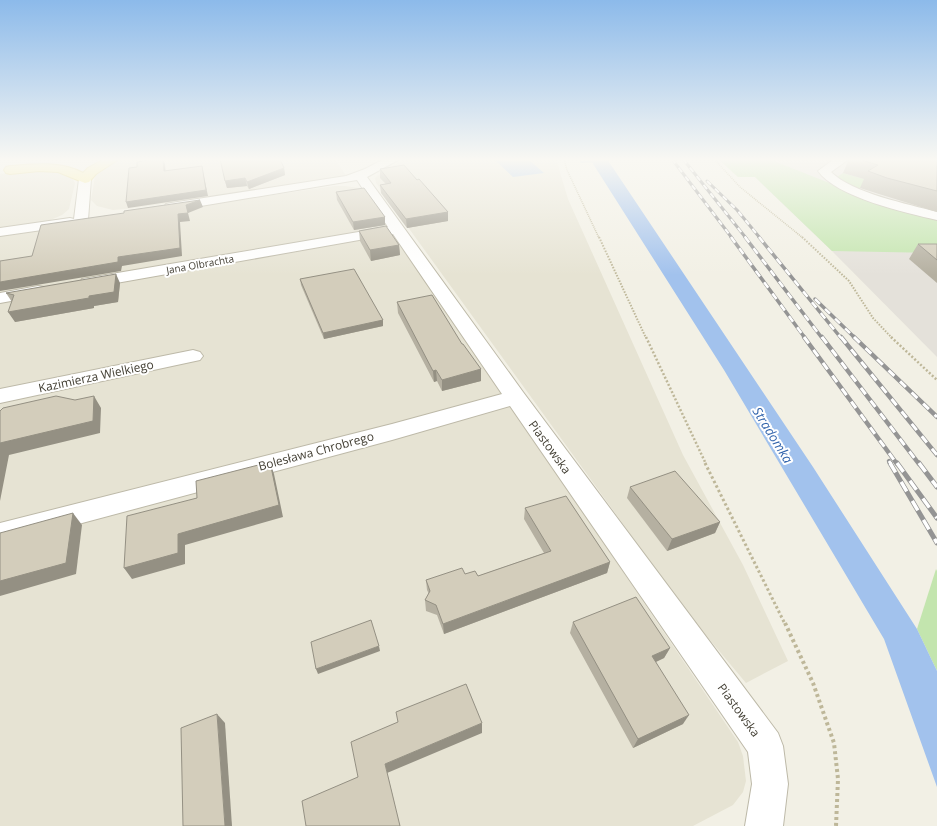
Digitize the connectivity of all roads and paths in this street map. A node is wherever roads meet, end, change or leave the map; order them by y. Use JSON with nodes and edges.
{"nodes":[{"id":1,"x":84,"y":198,"type":"edge"},
{"id":2,"x":236,"y":198,"type":"edge"},
{"id":3,"x":376,"y":198,"type":"edge"},
{"id":4,"x":580,"y":198,"type":"edge"},
{"id":5,"x":753,"y":198,"type":"edge"},
{"id":6,"x":879,"y":198,"type":"edge"},
{"id":7,"x":159,"y":209,"type":"edge"},
{"id":8,"x":937,"y":216,"type":"edge"},
{"id":9,"x":97,"y":218,"type":"edge"},
{"id":10,"x":82,"y":220,"type":"junction"},
{"id":11,"x":399,"y":229,"type":"junction"},
{"id":12,"x":0,"y":232,"type":"edge"},
{"id":13,"x":0,"y":298,"type":"edge"},
{"id":14,"x":193,"y":356,"type":"dead end"},
{"id":15,"x":937,"y":380,"type":"edge"},
{"id":16,"x":0,"y":396,"type":"edge"},
{"id":17,"x":515,"y":397,"type":"junction"},
{"id":18,"x":0,"y":534,"type":"edge"},
{"id":19,"x":764,"y":826,"type":"edge"},
{"id":20,"x":836,"y":826,"type":"edge"}],
"edges":[{"from":1,"to":10,"type":"street"},
{"from":2,"to":7,"type":"street"},
{"from":3,"to":11,"type":"street","name":"Piastowska"},
{"from":4,"to":20,"type":"path"},
{"from":5,"to":15,"type":"path"},
{"from":6,"to":8,"type":"street"},
{"from":9,"to":10,"type":"street"},
{"from":10,"to":12,"type":"street"},
{"from":11,"to":13,"type":"street","name":"Jana Olbrachta"},
{"from":11,"to":17,"type":"street","name":"Piastowska"},
{"from":14,"to":16,"type":"street","name":"Kazimierza Wielkiego"},
{"from":17,"to":18,"type":"street","name":"Bolesława Chrobrego"},
{"from":17,"to":19,"type":"street","name":"Piastowska"}]}
